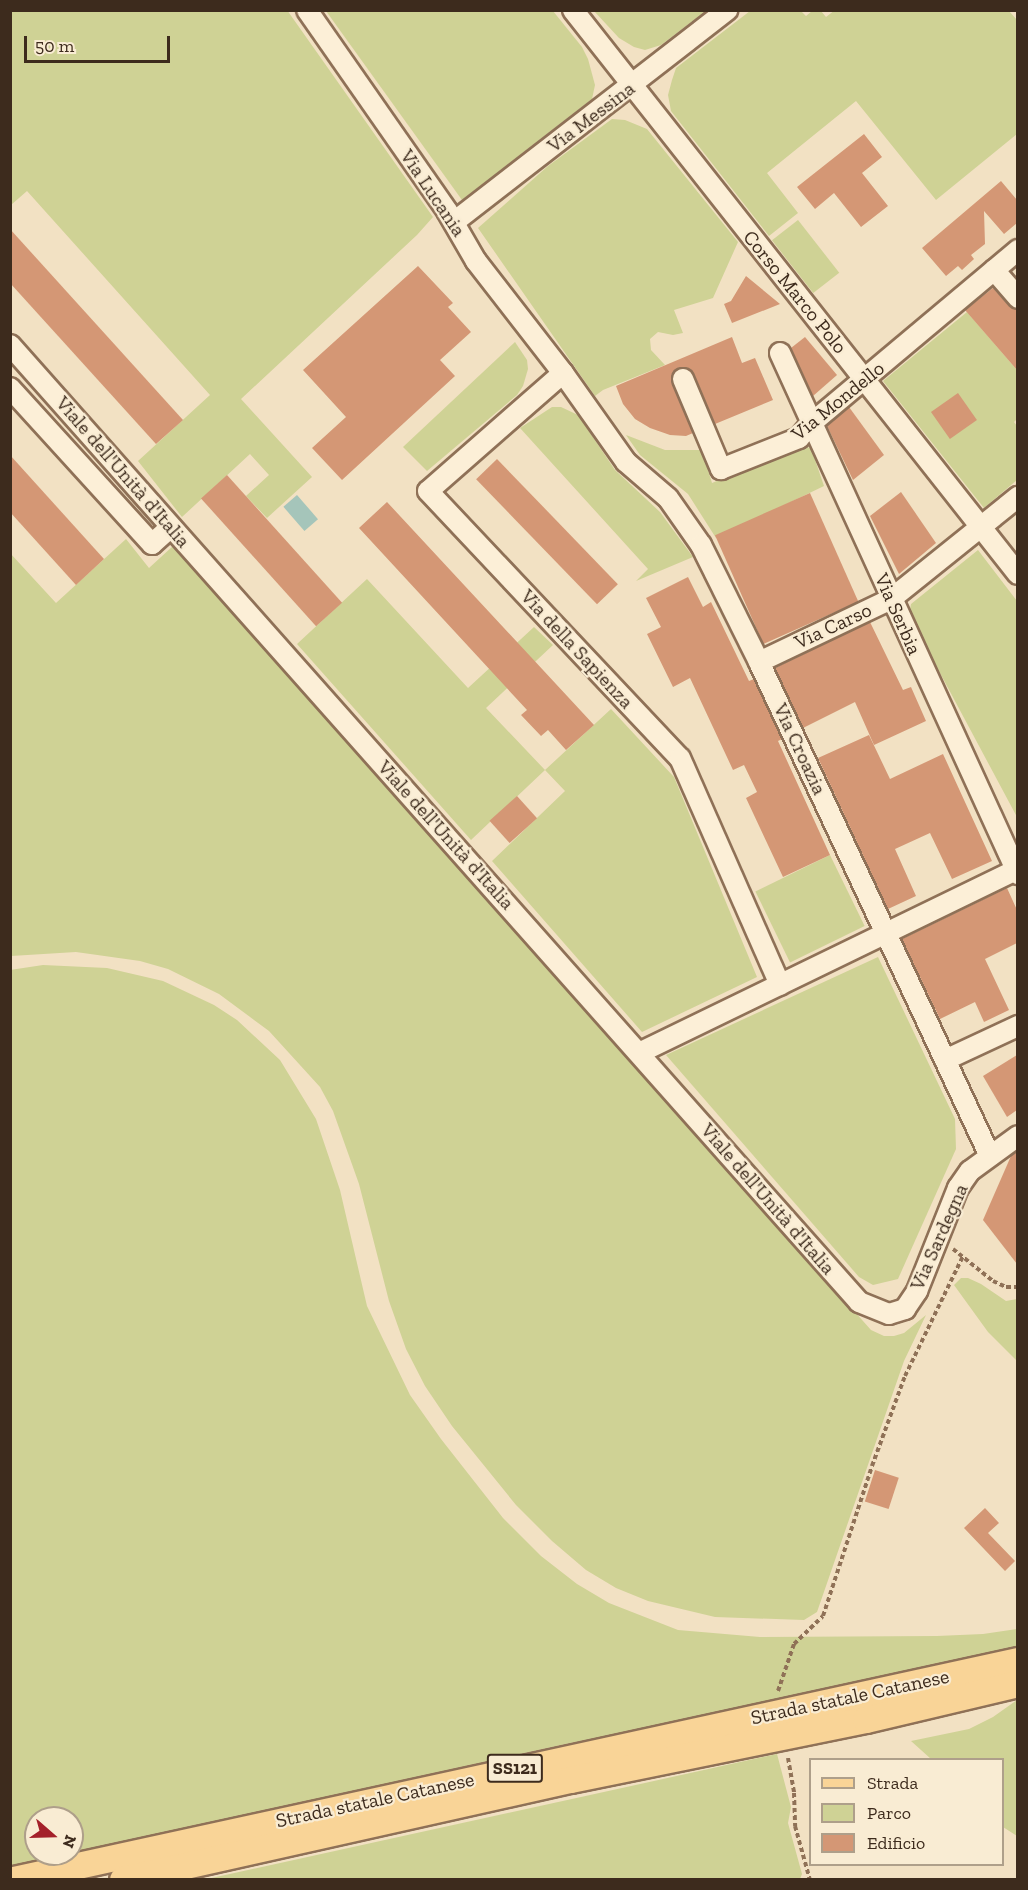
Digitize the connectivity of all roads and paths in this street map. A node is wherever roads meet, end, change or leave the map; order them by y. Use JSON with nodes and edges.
{"nodes":[{"id":1,"x":307,"y":10,"type":"edge"},
{"id":2,"x":573,"y":10,"type":"edge"},
{"id":3,"x":727,"y":10,"type":"edge"},
{"id":4,"x":632,"y":86,"type":"junction"},
{"id":5,"x":454,"y":222,"type":"junction"},
{"id":6,"x":1017,"y":250,"type":"edge"},
{"id":7,"x":994,"y":270,"type":"junction"},
{"id":8,"x":1017,"y":298,"type":"edge"},
{"id":9,"x":10,"y":345,"type":"edge"},
{"id":10,"x":780,"y":353,"type":"dead end"},
{"id":11,"x":563,"y":373,"type":"junction"},
{"id":12,"x":683,"y":379,"type":"dead end"},
{"id":13,"x":865,"y":379,"type":"junction"},
{"id":14,"x":10,"y":388,"type":"edge"},
{"id":15,"x":813,"y":422,"type":"junction"},
{"id":16,"x":1017,"y":497,"type":"edge"},
{"id":17,"x":171,"y":527,"type":"junction"},
{"id":18,"x":982,"y":527,"type":"junction"},
{"id":19,"x":1017,"y":573,"type":"edge"},
{"id":20,"x":891,"y":599,"type":"junction"},
{"id":21,"x":759,"y":662,"type":"junction"},
{"id":22,"x":1017,"y":872,"type":"edge"},
{"id":23,"x":886,"y":933,"type":"junction"},
{"id":24,"x":780,"y":985,"type":"junction"},
{"id":25,"x":1017,"y":1026,"type":"edge"},
{"id":26,"x":639,"y":1053,"type":"junction"},
{"id":27,"x":945,"y":1060,"type":"junction"},
{"id":28,"x":1016,"y":1140,"type":"edge"},
{"id":29,"x":990,"y":1156,"type":"junction"},
{"id":30,"x":938,"y":1238,"type":"junction"},
{"id":31,"x":963,"y":1256,"type":"junction"},
{"id":32,"x":1017,"y":1287,"type":"edge"},
{"id":33,"x":890,"y":1314,"type":"joint"},
{"id":34,"x":1017,"y":1661,"type":"edge"},
{"id":35,"x":1017,"y":1684,"type":"edge"},
{"id":36,"x":777,"y":1693,"type":"dead end"},
{"id":37,"x":787,"y":1751,"type":"dead end"},
{"id":38,"x":14,"y":1880,"type":"edge"},
{"id":39,"x":123,"y":1880,"type":"edge"},
{"id":40,"x":810,"y":1880,"type":"edge"}],
"edges":[{"from":1,"to":5,"type":"street","name":"Via Lucania"},
{"from":2,"to":4,"type":"street","name":"Corso Marco Polo"},
{"from":3,"to":4,"type":"street","name":"Via Messina"},
{"from":4,"to":5,"type":"street","name":"Via Messina"},
{"from":4,"to":13,"type":"street","name":"Corso Marco Polo"},
{"from":5,"to":11,"type":"street","name":"Via Lucania"},
{"from":6,"to":7,"type":"street","name":"Via Mondello"},
{"from":7,"to":8,"type":"street"},
{"from":7,"to":13,"type":"street","name":"Via Mondello"},
{"from":9,"to":17,"type":"street","name":"Viale dell'Unità d'Italia"},
{"from":10,"to":15,"type":"street","name":"Via Serbia"},
{"from":11,"to":21,"type":"street","name":"Via Croazia"},
{"from":11,"to":24,"type":"street","name":"Via della Sapienza"},
{"from":12,"to":15,"type":"street","name":"Via Mondello"},
{"from":13,"to":15,"type":"street","name":"Via Mondello"},
{"from":13,"to":18,"type":"street","name":"Corso Marco Polo"},
{"from":14,"to":17,"type":"street"},
{"from":15,"to":20,"type":"street","name":"Via Serbia"},
{"from":16,"to":18,"type":"street","name":"Via Carso"},
{"from":17,"to":26,"type":"street","name":"Viale dell'Unità d'Italia"},
{"from":18,"to":19,"type":"street","name":"Corso Marco Polo"},
{"from":18,"to":20,"type":"street","name":"Via Carso"},
{"from":20,"to":21,"type":"street","name":"Via Carso"},
{"from":20,"to":22,"type":"street","name":"Via Serbia"},
{"from":21,"to":23,"type":"street","name":"Via Croazia"},
{"from":22,"to":23,"type":"street"},
{"from":23,"to":24,"type":"street"},
{"from":23,"to":27,"type":"street","name":"Via Croazia"},
{"from":24,"to":26,"type":"street"},
{"from":25,"to":27,"type":"street"},
{"from":26,"to":33,"type":"street","name":"Viale dell'Unità d'Italia"},
{"from":27,"to":29,"type":"street","name":"Via Croazia"},
{"from":28,"to":29,"type":"street","name":"Via Sardegna"},
{"from":29,"to":30,"type":"street","name":"Via Sardegna"},
{"from":30,"to":31,"type":"path"},
{"from":30,"to":33,"type":"street","name":"Via Sardegna"},
{"from":31,"to":32,"type":"path"},
{"from":31,"to":36,"type":"path"},
{"from":34,"to":38,"type":"main road","name":"Strada statale Catanese","number":"SS121"},
{"from":35,"to":39,"type":"main road","name":"Strada statale Catanese","number":"SS121"},
{"from":37,"to":40,"type":"path"}]}
